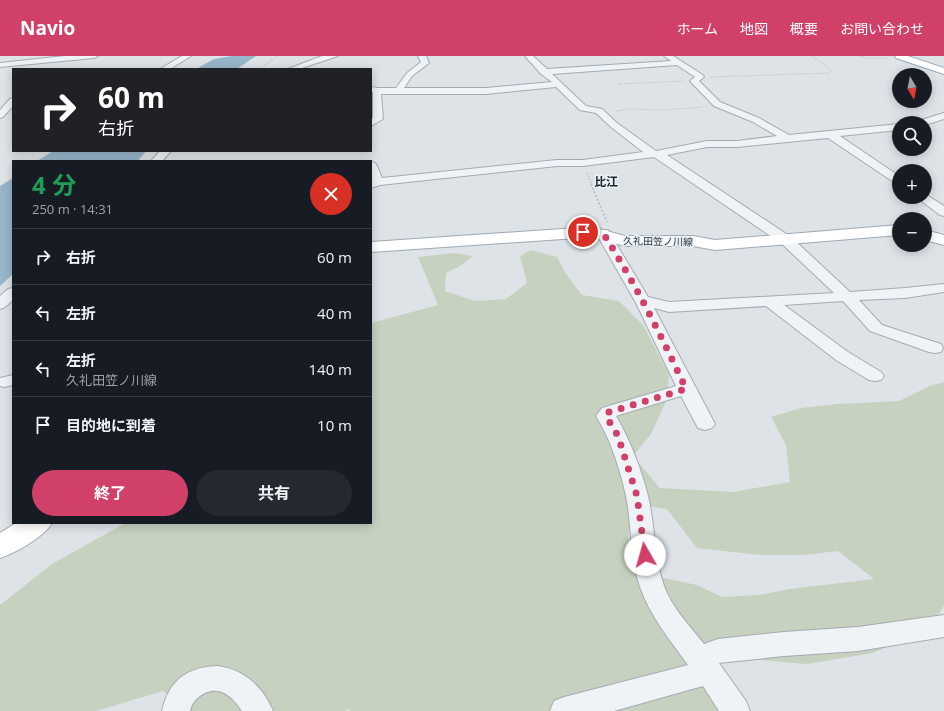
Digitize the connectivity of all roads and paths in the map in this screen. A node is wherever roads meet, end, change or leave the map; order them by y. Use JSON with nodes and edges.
{"nodes":[{"id":1,"x":94,"y":56,"type":"edge"},
{"id":2,"x":187,"y":56,"type":"edge"},
{"id":3,"x":278,"y":56,"type":"edge"},
{"id":4,"x":334,"y":56,"type":"edge"},
{"id":5,"x":422,"y":56,"type":"edge"},
{"id":6,"x":528,"y":56,"type":"edge"},
{"id":7,"x":668,"y":56,"type":"edge"},
{"id":8,"x":812,"y":56,"type":"edge"},
{"id":9,"x":860,"y":56,"type":"edge"},
{"id":10,"x":902,"y":57,"type":"edge"},
{"id":11,"x":40,"y":58,"type":"edge"},
{"id":12,"x":0,"y":61,"type":"edge"},
{"id":13,"x":12,"y":63,"type":"junction"},
{"id":14,"x":679,"y":63,"type":"junction"},
{"id":15,"x":0,"y":65,"type":"edge"},
{"id":16,"x":35,"y":68,"type":"edge"},
{"id":17,"x":166,"y":68,"type":"edge"},
{"id":18,"x":260,"y":68,"type":"edge"},
{"id":19,"x":295,"y":68,"type":"edge"},
{"id":20,"x":944,"y":71,"type":"edge"},
{"id":21,"x":544,"y":72,"type":"junction"},
{"id":22,"x":697,"y":79,"type":"junction"},
{"id":23,"x":557,"y":84,"type":"junction"},
{"id":24,"x":618,"y":84,"type":"dead end"},
{"id":25,"x":375,"y":90,"type":"edge"},
{"id":26,"x":399,"y":90,"type":"junction"},
{"id":27,"x":12,"y":103,"type":"edge"},
{"id":28,"x":0,"y":105,"type":"edge"},
{"id":29,"x":719,"y":105,"type":"junction"},
{"id":30,"x":599,"y":111,"type":"junction"},
{"id":31,"x":0,"y":115,"type":"edge"},
{"id":32,"x":944,"y":116,"type":"edge"},
{"id":33,"x":932,"y":120,"type":"edge"},
{"id":34,"x":372,"y":122,"type":"edge"},
{"id":35,"x":892,"y":128,"type":"edge"},
{"id":36,"x":829,"y":134,"type":"junction"},
{"id":37,"x":787,"y":138,"type":"junction"},
{"id":38,"x":165,"y":152,"type":"edge"},
{"id":39,"x":654,"y":154,"type":"junction"},
{"id":40,"x":157,"y":160,"type":"edge"},
{"id":41,"x":584,"y":163,"type":"junction"},
{"id":42,"x":372,"y":172,"type":"edge"},
{"id":43,"x":892,"y":176,"type":"edge"},
{"id":44,"x":374,"y":184,"type":"edge"},
{"id":45,"x":932,"y":204,"type":"edge"},
{"id":46,"x":944,"y":212,"type":"edge"},
{"id":47,"x":892,"y":231,"type":"edge"},
{"id":48,"x":603,"y":233,"type":"junction"},
{"id":49,"x":932,"y":237,"type":"edge"},
{"id":50,"x":786,"y":240,"type":"junction"},
{"id":51,"x":944,"y":240,"type":"edge"},
{"id":52,"x":372,"y":247,"type":"edge"},
{"id":53,"x":944,"y":288,"type":"edge"},
{"id":54,"x":12,"y":293,"type":"edge"},
{"id":55,"x":846,"y":297,"type":"junction"},
{"id":56,"x":644,"y":301,"type":"junction"},
{"id":57,"x":769,"y":301,"type":"junction"},
{"id":58,"x":12,"y":302,"type":"edge"},
{"id":59,"x":0,"y":305,"type":"edge"},
{"id":60,"x":935,"y":348,"type":"dead end"},
{"id":61,"x":875,"y":376,"type":"dead end"},
{"id":62,"x":686,"y":389,"type":"junction"},
{"id":63,"x":705,"y":424,"type":"dead end"},
{"id":64,"x":36,"y":524,"type":"edge"},
{"id":65,"x":0,"y":548,"type":"edge"},
{"id":66,"x":944,"y":626,"type":"edge"},
{"id":67,"x":706,"y":667,"type":"junction"},
{"id":68,"x":176,"y":711,"type":"edge"},
{"id":69,"x":259,"y":711,"type":"edge"},
{"id":70,"x":564,"y":711,"type":"edge"},
{"id":71,"x":736,"y":711,"type":"edge"}],
"edges":[{"from":1,"to":11,"type":"street"},
{"from":2,"to":17,"type":"street"},
{"from":3,"to":18,"type":"path"},
{"from":4,"to":19,"type":"street"},
{"from":5,"to":26,"type":"street"},
{"from":6,"to":21,"type":"street"},
{"from":7,"to":14,"type":"street"},
{"from":8,"to":22,"type":"path"},
{"from":9,"to":10,"type":"path"},
{"from":10,"to":20,"type":"main road"},
{"from":11,"to":13,"type":"street"},
{"from":11,"to":16,"type":"street"},
{"from":12,"to":13,"type":"street"},
{"from":13,"to":15,"type":"street"},
{"from":14,"to":21,"type":"street"},
{"from":14,"to":22,"type":"street"},
{"from":21,"to":23,"type":"street"},
{"from":22,"to":24,"type":"path"},
{"from":22,"to":29,"type":"street"},
{"from":23,"to":26,"type":"street"},
{"from":23,"to":30,"type":"street"},
{"from":25,"to":26,"type":"street"},
{"from":25,"to":34,"type":"street"},
{"from":27,"to":28,"type":"street"},
{"from":27,"to":31,"type":"street"},
{"from":29,"to":30,"type":"path"},
{"from":29,"to":37,"type":"street"},
{"from":30,"to":39,"type":"street"},
{"from":32,"to":33,"type":"street"},
{"from":35,"to":36,"type":"street"},
{"from":36,"to":37,"type":"street"},
{"from":36,"to":43,"type":"street"},
{"from":37,"to":39,"type":"street"},
{"from":38,"to":40,"type":"street"},
{"from":39,"to":41,"type":"street"},
{"from":39,"to":50,"type":"street"},
{"from":41,"to":44,"type":"street"},
{"from":41,"to":48,"type":"path"},
{"from":42,"to":44,"type":"street"},
{"from":45,"to":46,"type":"street"},
{"from":47,"to":50,"type":"main road","name":"久礼田笠ノ川線"},
{"from":48,"to":50,"type":"main road","name":"久礼田笠ノ川線"},
{"from":48,"to":52,"type":"main road","name":"久礼田笠ノ川線"},
{"from":48,"to":56,"type":"street"},
{"from":49,"to":51,"type":"main road"},
{"from":50,"to":55,"type":"street"},
{"from":53,"to":55,"type":"street"},
{"from":54,"to":59,"type":"street"},
{"from":55,"to":57,"type":"street"},
{"from":55,"to":60,"type":"street"},
{"from":56,"to":57,"type":"street"},
{"from":56,"to":62,"type":"street"},
{"from":57,"to":61,"type":"street"},
{"from":58,"to":59,"type":"street"},
{"from":62,"to":63,"type":"street"},
{"from":62,"to":67,"type":"street"},
{"from":64,"to":65,"type":"main road"},
{"from":66,"to":67,"type":"street"},
{"from":67,"to":70,"type":"street"},
{"from":67,"to":71,"type":"street"},
{"from":68,"to":69,"type":"street"}]}
